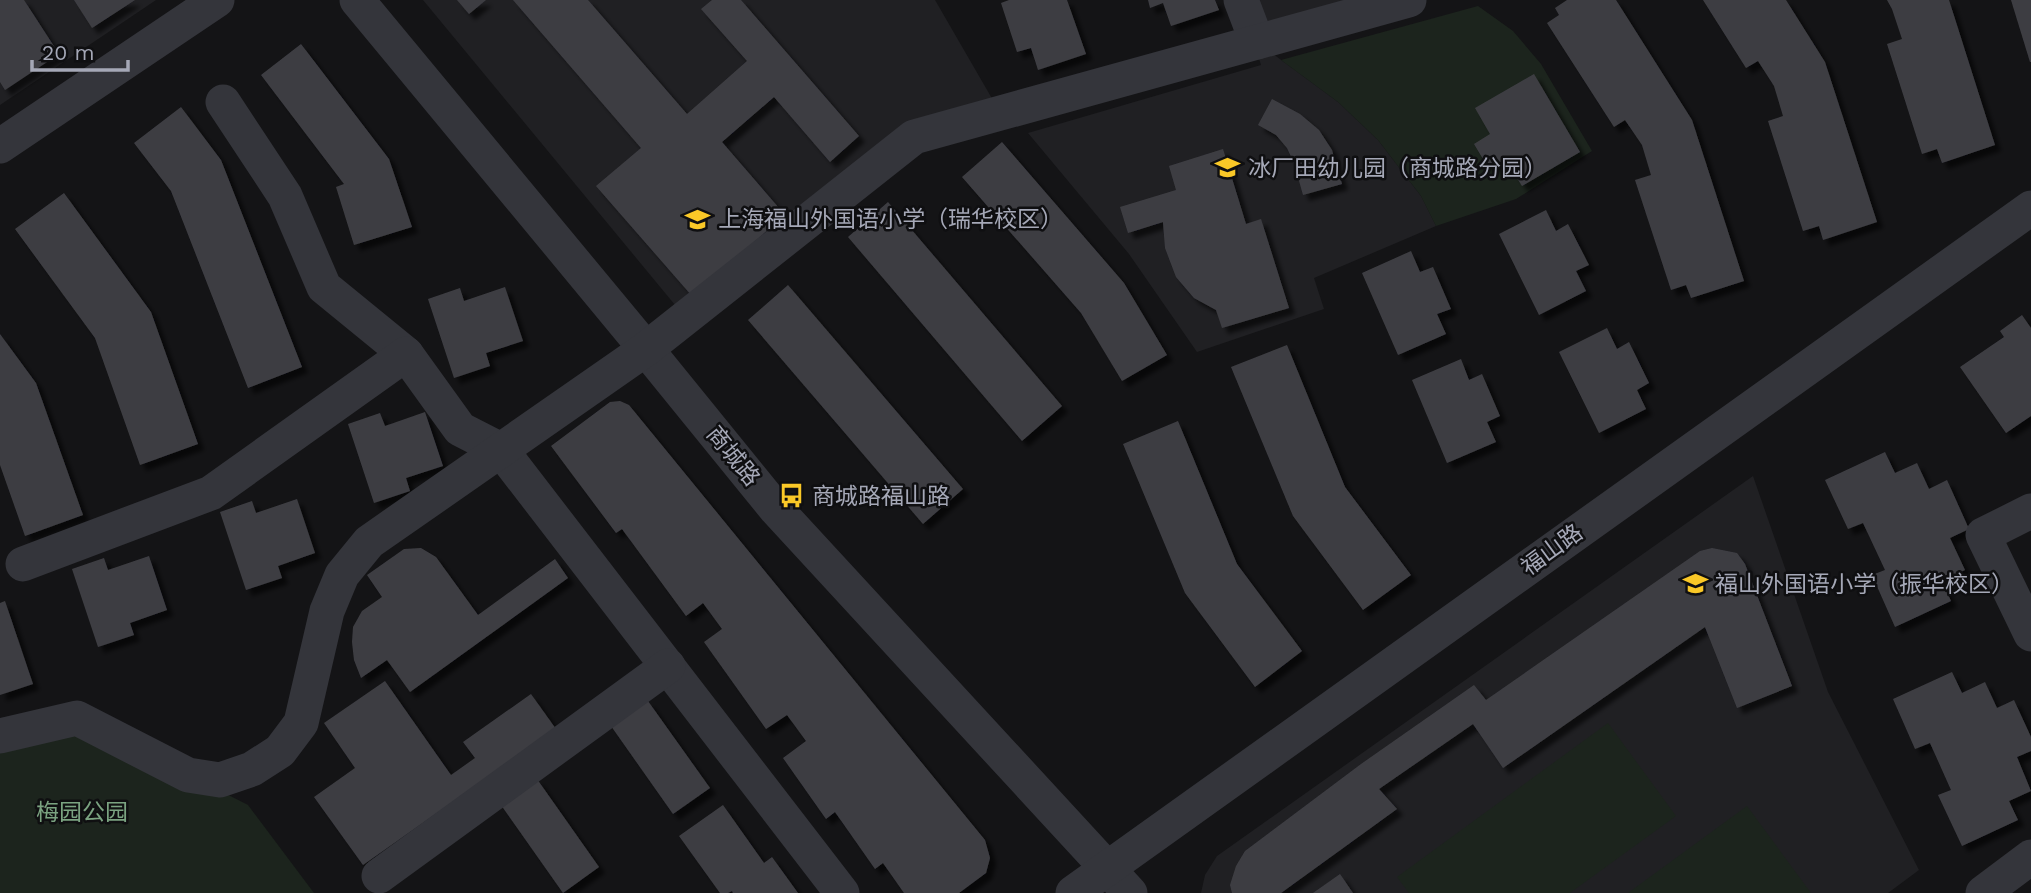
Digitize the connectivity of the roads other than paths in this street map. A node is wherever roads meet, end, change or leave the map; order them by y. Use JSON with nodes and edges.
{"nodes":[{"id":1,"x":217,"y":0,"type":"edge"},
{"id":2,"x":357,"y":0,"type":"edge"},
{"id":3,"x":1241,"y":0,"type":"edge"},
{"id":4,"x":1409,"y":0,"type":"edge"},
{"id":5,"x":1257,"y":42,"type":"junction"},
{"id":6,"x":223,"y":102,"type":"dead end"},
{"id":7,"x":0,"y":146,"type":"edge"},
{"id":8,"x":2031,"y":208,"type":"edge"},
{"id":9,"x":646,"y":349,"type":"junction"},
{"id":10,"x":406,"y":354,"type":"junction"},
{"id":11,"x":501,"y":450,"type":"junction"},
{"id":12,"x":2031,"y":511,"type":"edge"},
{"id":13,"x":23,"y":564,"type":"dead end"},
{"id":14,"x":2031,"y":634,"type":"edge"},
{"id":15,"x":668,"y":666,"type":"junction"},
{"id":16,"x":0,"y":736,"type":"edge"},
{"id":17,"x":2031,"y":857,"type":"edge"},
{"id":18,"x":379,"y":876,"type":"dead end"},
{"id":19,"x":1119,"y":881,"type":"edge"},
{"id":20,"x":842,"y":893,"type":"edge"},
{"id":21,"x":1073,"y":893,"type":"edge"},
{"id":22,"x":1983,"y":893,"type":"edge"}],
"edges":[{"from":1,"to":7,"type":"street"},
{"from":2,"to":9,"type":"street","name":"商城路"},
{"from":3,"to":5,"type":"street"},
{"from":4,"to":5,"type":"street"},
{"from":5,"to":9,"type":"street"},
{"from":6,"to":10,"type":"street"},
{"from":8,"to":19,"type":"street","name":"福山路"},
{"from":9,"to":11,"type":"street"},
{"from":9,"to":19,"type":"street","name":"商城路"},
{"from":10,"to":11,"type":"street"},
{"from":10,"to":13,"type":"street"},
{"from":11,"to":15,"type":"street"},
{"from":11,"to":16,"type":"street"},
{"from":12,"to":14,"type":"street"},
{"from":15,"to":18,"type":"street"},
{"from":15,"to":20,"type":"street"},
{"from":17,"to":22,"type":"street"},
{"from":19,"to":21,"type":"street","name":"福山路"}]}
